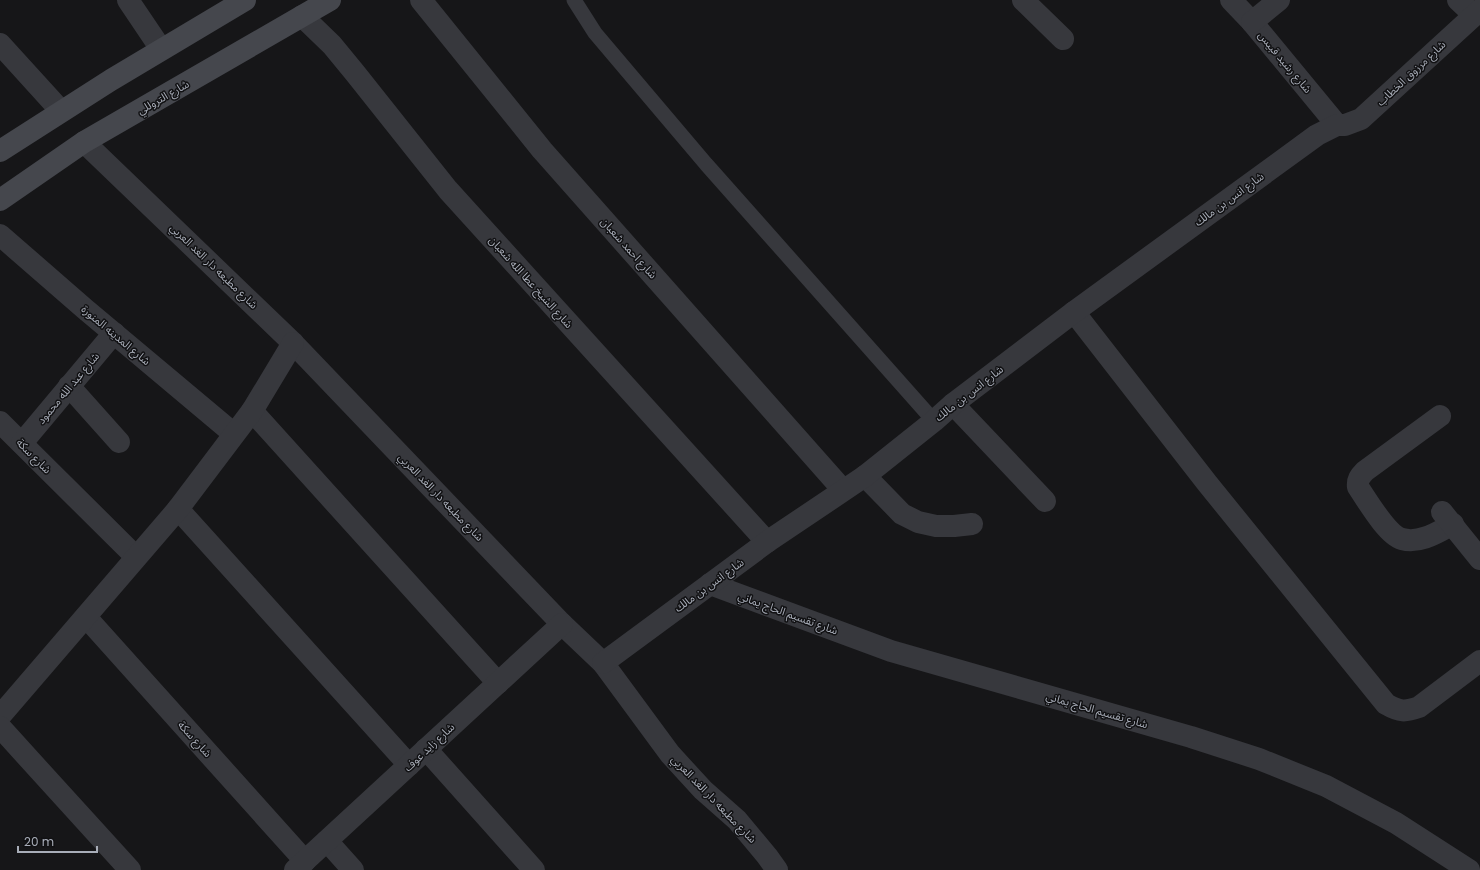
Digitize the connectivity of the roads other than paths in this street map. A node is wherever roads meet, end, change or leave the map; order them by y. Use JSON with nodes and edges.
{"nodes":[{"id":1,"x":128,"y":0,"type":"edge"},
{"id":2,"x":245,"y":0,"type":"edge"},
{"id":3,"x":330,"y":0,"type":"edge"},
{"id":4,"x":421,"y":0,"type":"edge"},
{"id":5,"x":574,"y":0,"type":"edge"},
{"id":6,"x":1023,"y":0,"type":"edge"},
{"id":7,"x":1232,"y":0,"type":"edge"},
{"id":8,"x":1279,"y":0,"type":"edge"},
{"id":9,"x":1458,"y":0,"type":"edge"},
{"id":10,"x":1477,"y":12,"type":"edge"},
{"id":11,"x":302,"y":16,"type":"junction"},
{"id":12,"x":1252,"y":22,"type":"junction"},
{"id":13,"x":1063,"y":39,"type":"dead end"},
{"id":14,"x":0,"y":44,"type":"edge"},
{"id":15,"x":161,"y":49,"type":"junction"},
{"id":16,"x":61,"y":111,"type":"junction"},
{"id":17,"x":1337,"y":125,"type":"junction"},
{"id":18,"x":84,"y":142,"type":"junction"},
{"id":19,"x":0,"y":151,"type":"edge"},
{"id":20,"x":0,"y":200,"type":"edge"},
{"id":21,"x":0,"y":235,"type":"edge"},
{"id":22,"x":1074,"y":312,"type":"junction"},
{"id":23,"x":114,"y":333,"type":"junction"},
{"id":24,"x":293,"y":343,"type":"junction"},
{"id":25,"x":70,"y":386,"type":"junction"},
{"id":26,"x":953,"y":404,"type":"junction"},
{"id":27,"x":252,"y":411,"type":"junction"},
{"id":28,"x":1440,"y":416,"type":"dead end"},
{"id":29,"x":934,"y":421,"type":"junction"},
{"id":30,"x":0,"y":422,"type":"edge"},
{"id":31,"x":234,"y":434,"type":"junction"},
{"id":32,"x":120,"y":442,"type":"dead end"},
{"id":33,"x":22,"y":443,"type":"junction"},
{"id":34,"x":865,"y":476,"type":"junction"},
{"id":35,"x":843,"y":490,"type":"junction"},
{"id":36,"x":1045,"y":501,"type":"dead end"},
{"id":37,"x":178,"y":509,"type":"junction"},
{"id":38,"x":972,"y":524,"type":"dead end"},
{"id":39,"x":767,"y":542,"type":"junction"},
{"id":40,"x":136,"y":557,"type":"junction"},
{"id":41,"x":1480,"y":559,"type":"edge"},
{"id":42,"x":710,"y":584,"type":"junction"},
{"id":43,"x":86,"y":617,"type":"junction"},
{"id":44,"x":562,"y":624,"type":"junction"},
{"id":45,"x":1480,"y":661,"type":"edge"},
{"id":46,"x":603,"y":663,"type":"junction"},
{"id":47,"x":498,"y":683,"type":"junction"},
{"id":48,"x":0,"y":716,"type":"edge"},
{"id":49,"x":0,"y":727,"type":"edge"},
{"id":50,"x":426,"y":749,"type":"junction"},
{"id":51,"x":409,"y":765,"type":"junction"},
{"id":52,"x":327,"y":841,"type":"junction"},
{"id":53,"x":1480,"y":863,"type":"edge"},
{"id":54,"x":300,"y":866,"type":"edge"},
{"id":55,"x":130,"y":870,"type":"edge"},
{"id":56,"x":354,"y":870,"type":"edge"},
{"id":57,"x":534,"y":870,"type":"edge"},
{"id":58,"x":777,"y":870,"type":"edge"},
{"id":59,"x":1470,"y":870,"type":"edge"}],
"edges":[{"from":1,"to":15,"type":"street"},
{"from":2,"to":15,"type":"street"},
{"from":3,"to":11,"type":"street","name":"شارع التروللي"},
{"from":4,"to":35,"type":"street","name":"شارع احمد شعبان"},
{"from":5,"to":29,"type":"lane"},
{"from":6,"to":13,"type":"street"},
{"from":7,"to":12,"type":"street","name":"شارع رشيد قبيس"},
{"from":8,"to":12,"type":"street"},
{"from":9,"to":10,"type":"street"},
{"from":10,"to":17,"type":"street","name":"شارع مرزوق الخطاب"},
{"from":11,"to":18,"type":"street","name":"شارع التروللي"},
{"from":11,"to":39,"type":"street","name":"شارع الشيخ عطا الله شعبان"},
{"from":12,"to":17,"type":"street","name":"شارع رشيد قبيس"},
{"from":14,"to":16,"type":"street"},
{"from":15,"to":16,"type":"street"},
{"from":16,"to":19,"type":"street"},
{"from":17,"to":22,"type":"street","name":"شارع انس بن مالك"},
{"from":18,"to":20,"type":"street","name":"شارع التروللي"},
{"from":18,"to":24,"type":"street","name":"شارع مطبعه دار الغد العربي"},
{"from":21,"to":23,"type":"street","name":"شارع المدينه المنورة"},
{"from":22,"to":26,"type":"street","name":"شارع انس بن مالك"},
{"from":22,"to":45,"type":"street"},
{"from":23,"to":25,"type":"street","name":"شارع عبد الله محمود"},
{"from":23,"to":31,"type":"street","name":"شارع المدينه المنورة"},
{"from":24,"to":27,"type":"street"},
{"from":24,"to":44,"type":"street","name":"شارع مطبعه دار الغد العربي"},
{"from":25,"to":32,"type":"street"},
{"from":25,"to":33,"type":"street","name":"شارع عبد الله محمود"},
{"from":26,"to":29,"type":"street","name":"شارع انس بن مالك"},
{"from":26,"to":36,"type":"street"},
{"from":27,"to":31,"type":"street"},
{"from":27,"to":47,"type":"street"},
{"from":28,"to":41,"type":"street"},
{"from":29,"to":34,"type":"street","name":"شارع انس بن مالك"},
{"from":30,"to":33,"type":"street","name":"شارع سكة"},
{"from":31,"to":37,"type":"street"},
{"from":33,"to":40,"type":"street","name":"شارع سكة"},
{"from":34,"to":35,"type":"street","name":"شارع انس بن مالك"},
{"from":34,"to":38,"type":"street"},
{"from":35,"to":39,"type":"street","name":"شارع انس بن مالك"},
{"from":37,"to":40,"type":"street"},
{"from":37,"to":51,"type":"street"},
{"from":39,"to":42,"type":"street","name":"شارع انس بن مالك"},
{"from":40,"to":43,"type":"street"},
{"from":42,"to":46,"type":"street","name":"شارع انس بن مالك"},
{"from":42,"to":59,"type":"street","name":"شارع تقسيم الحاج يماني"},
{"from":43,"to":48,"type":"street"},
{"from":43,"to":54,"type":"street","name":"شارع سكة"},
{"from":44,"to":46,"type":"street","name":"شارع مطبعه دار الغد العربي"},
{"from":44,"to":47,"type":"street","name":"شارع زايد عوف"},
{"from":46,"to":58,"type":"street","name":"شارع مطبعه دار الغد العربي"},
{"from":47,"to":50,"type":"street","name":"شارع زايد عوف"},
{"from":49,"to":55,"type":"street"},
{"from":50,"to":51,"type":"street","name":"شارع زايد عوف"},
{"from":50,"to":57,"type":"street"},
{"from":51,"to":52,"type":"street","name":"شارع زايد عوف"},
{"from":52,"to":54,"type":"street","name":"شارع زايد عوف"},
{"from":52,"to":56,"type":"street"},
{"from":53,"to":59,"type":"street"}]}
